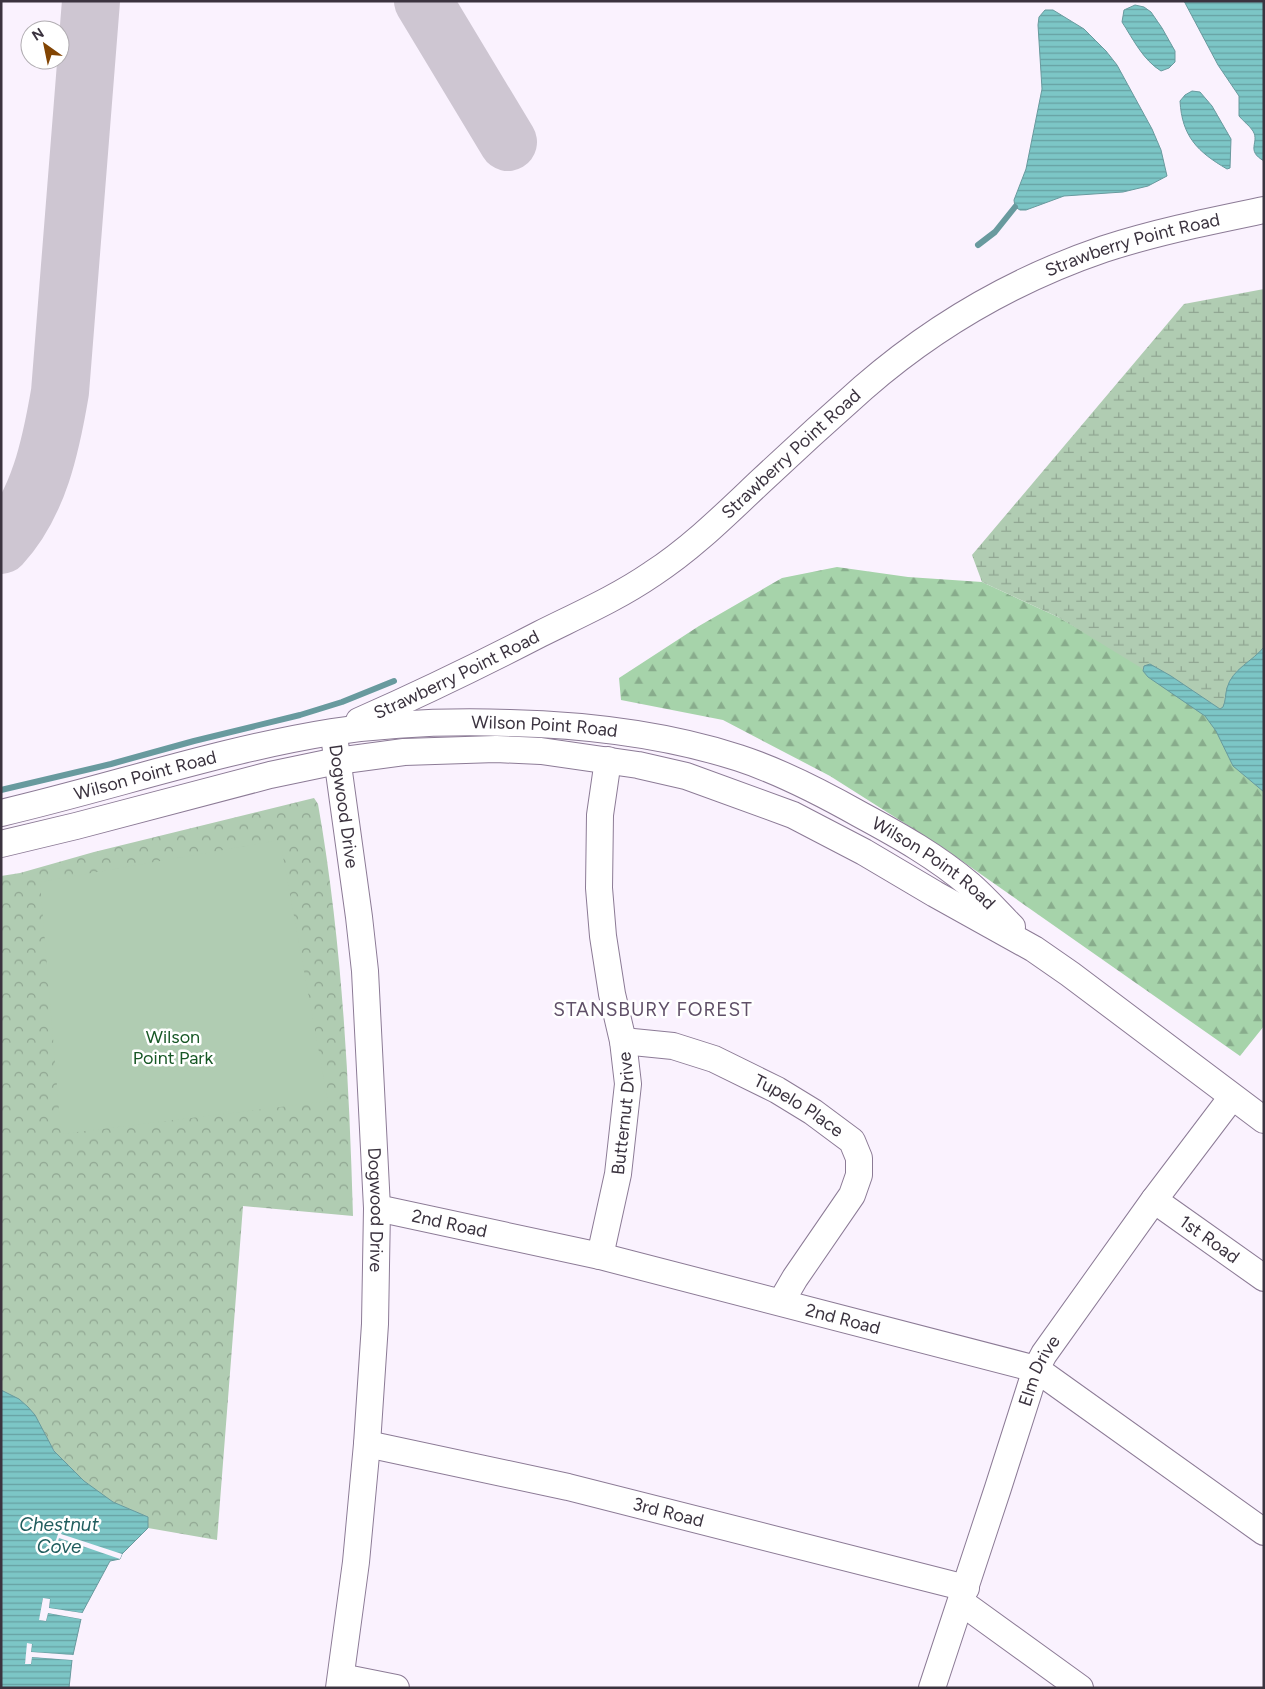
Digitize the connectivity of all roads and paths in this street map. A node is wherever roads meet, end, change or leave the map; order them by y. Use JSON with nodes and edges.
{"nodes":[{"id":1,"x":1264,"y":210,"type":"edge"},
{"id":2,"x":333,"y":732,"type":"junction"},
{"id":3,"x":608,"y":760,"type":"junction"},
{"id":4,"x":338,"y":761,"type":"junction"},
{"id":5,"x":1,"y":813,"type":"edge"},
{"id":6,"x":1,"y":844,"type":"edge"},
{"id":7,"x":1034,"y":949,"type":"junction"},
{"id":8,"x":623,"y":1041,"type":"junction"},
{"id":9,"x":1232,"y":1097,"type":"junction"},
{"id":10,"x":1264,"y":1120,"type":"edge"},
{"id":11,"x":1154,"y":1200,"type":"junction"},
{"id":12,"x":377,"y":1208,"type":"junction"},
{"id":13,"x":600,"y":1256,"type":"junction"},
{"id":14,"x":1264,"y":1278,"type":"edge"},
{"id":15,"x":781,"y":1302,"type":"junction"},
{"id":16,"x":1036,"y":1369,"type":"junction"},
{"id":17,"x":367,"y":1444,"type":"junction"},
{"id":18,"x":1264,"y":1532,"type":"edge"},
{"id":19,"x":963,"y":1595,"type":"junction"},
{"id":20,"x":340,"y":1682,"type":"edge"},
{"id":21,"x":396,"y":1688,"type":"edge"},
{"id":22,"x":932,"y":1688,"type":"edge"},
{"id":23,"x":1080,"y":1688,"type":"edge"}],
"edges":[{"from":1,"to":2,"type":"street","name":"Strawberry Point Road"},
{"from":2,"to":4,"type":"street","name":"Dogwood Drive"},
{"from":2,"to":5,"type":"street","name":"Wilson Point Road"},
{"from":2,"to":7,"type":"street","name":"Wilson Point Road"},
{"from":3,"to":4,"type":"street","name":"Wilson Point Road"},
{"from":3,"to":7,"type":"street","name":"Wilson Point Road"},
{"from":3,"to":8,"type":"street","name":"Butternut Drive"},
{"from":4,"to":6,"type":"street","name":"Wilson Point Road"},
{"from":4,"to":12,"type":"street","name":"Dogwood Drive"},
{"from":7,"to":9,"type":"street","name":"Wilson Point Road"},
{"from":8,"to":13,"type":"street","name":"Butternut Drive"},
{"from":8,"to":15,"type":"street","name":"Tupelo Place"},
{"from":9,"to":10,"type":"street","name":"Wilson Point Road"},
{"from":9,"to":11,"type":"street","name":"Elm Drive"},
{"from":11,"to":14,"type":"street","name":"1st Road"},
{"from":11,"to":16,"type":"street","name":"Elm Drive"},
{"from":12,"to":13,"type":"street","name":"2nd Road"},
{"from":12,"to":17,"type":"street","name":"Dogwood Drive"},
{"from":13,"to":15,"type":"street","name":"2nd Road"},
{"from":15,"to":16,"type":"street","name":"2nd Road"},
{"from":16,"to":18,"type":"street","name":"2nd Road"},
{"from":16,"to":19,"type":"street","name":"Elm Drive"},
{"from":17,"to":19,"type":"street","name":"3rd Road"},
{"from":17,"to":20,"type":"street","name":"Dogwood Drive"},
{"from":19,"to":22,"type":"street","name":"Elm Drive"},
{"from":19,"to":23,"type":"street","name":"3rd Road"},
{"from":20,"to":21,"type":"street"}]}
